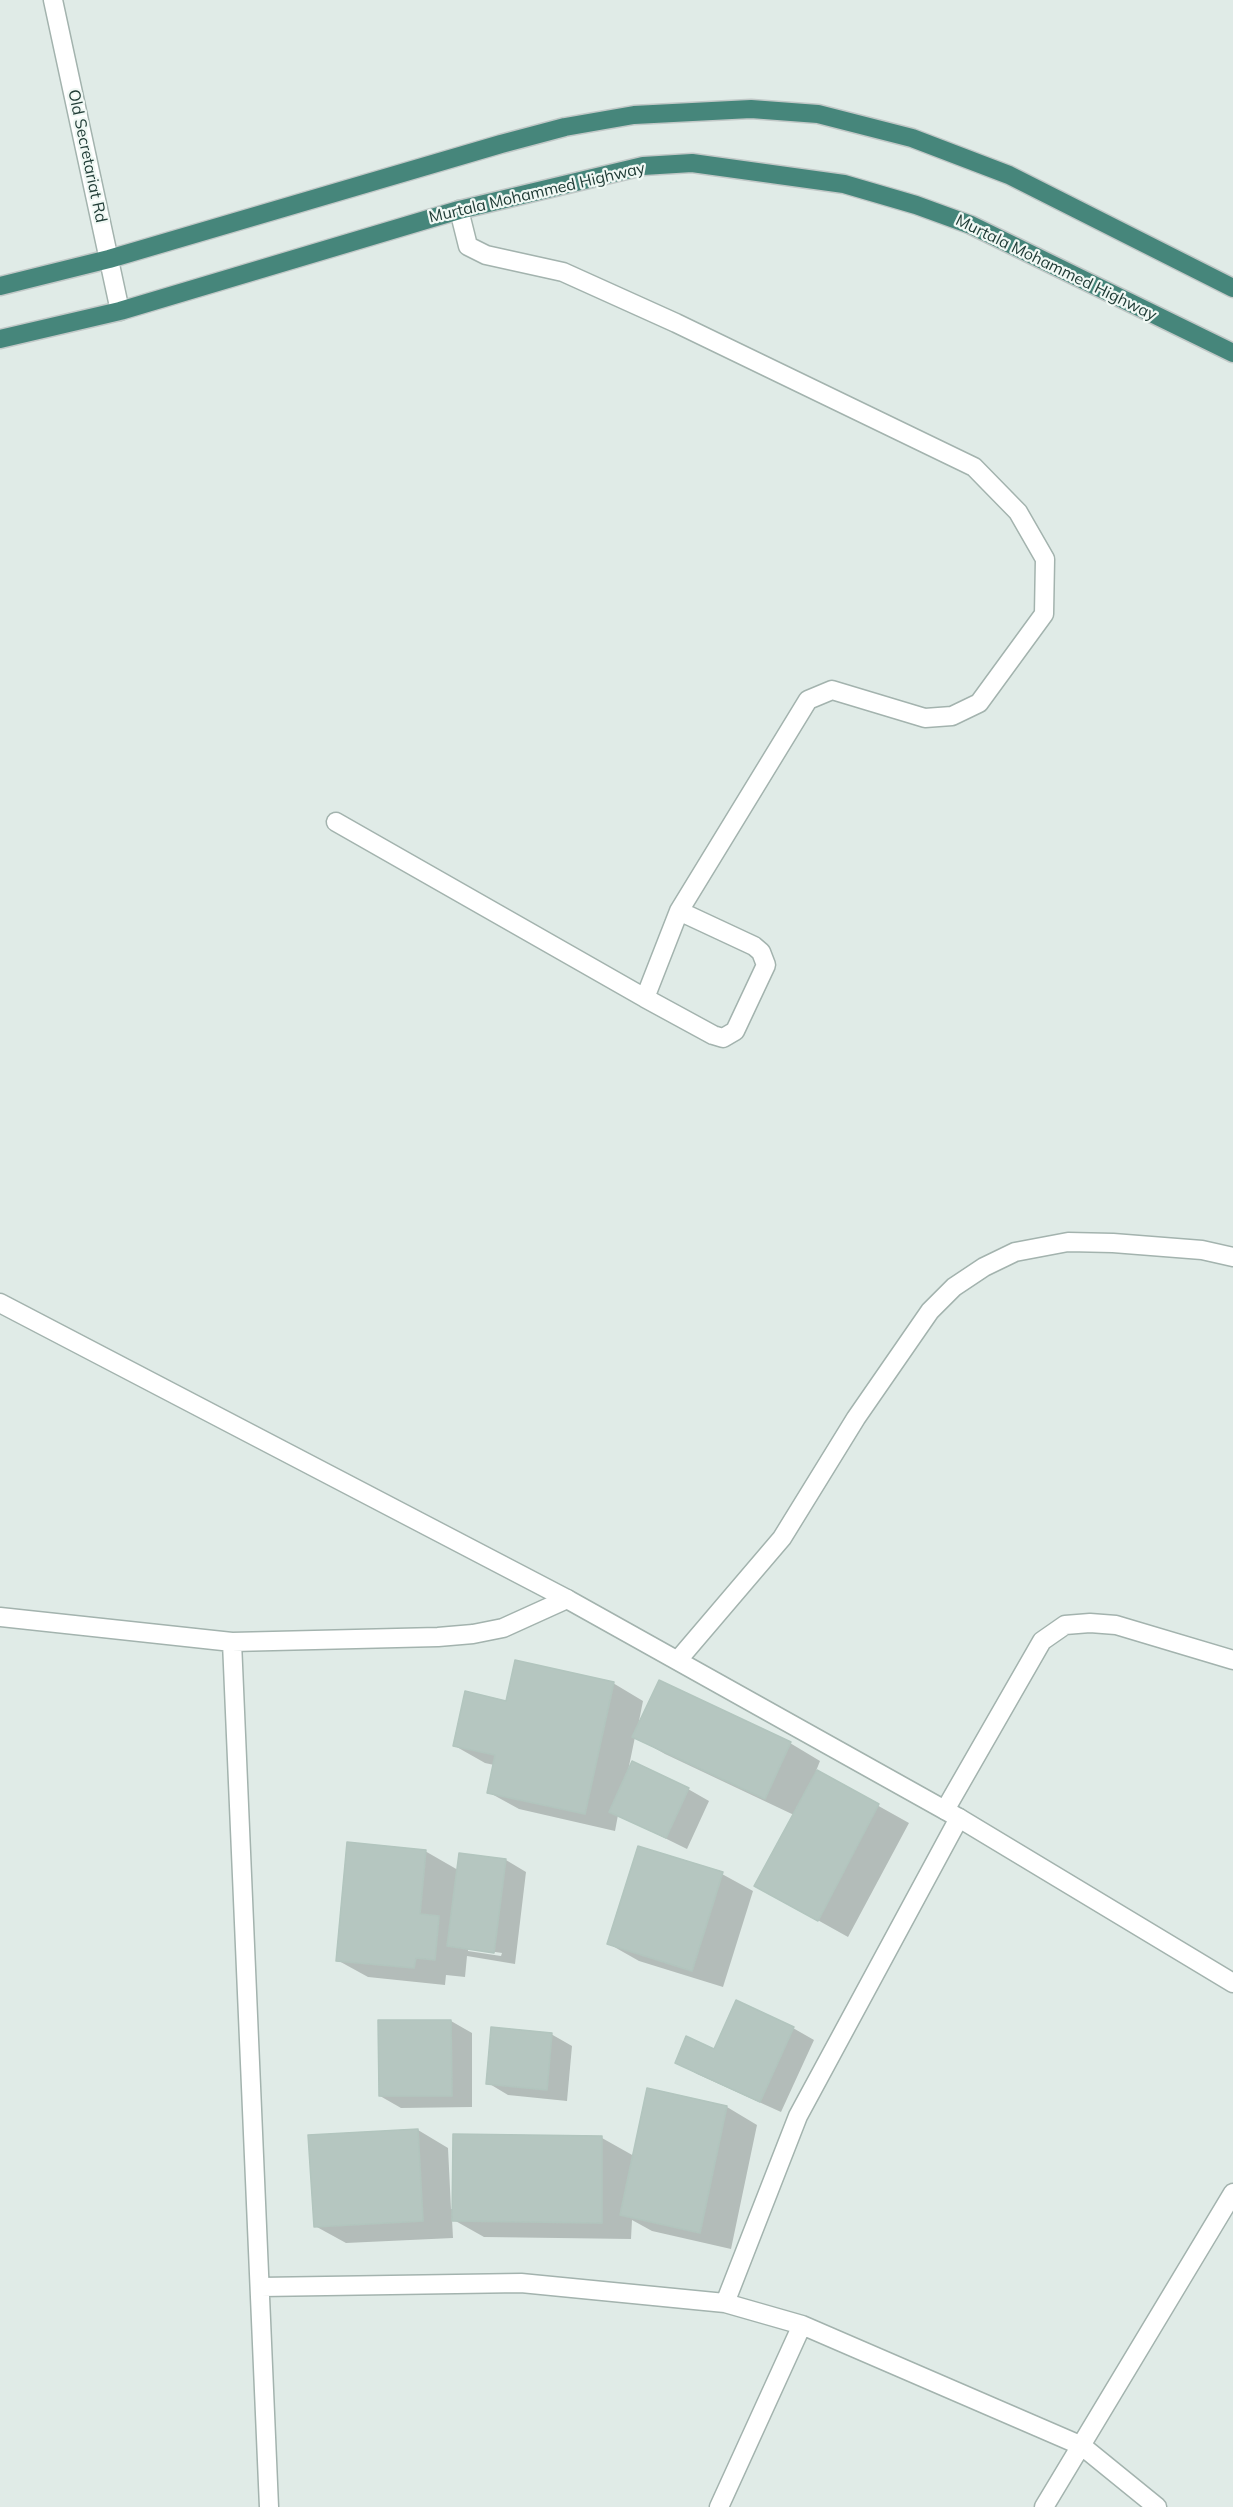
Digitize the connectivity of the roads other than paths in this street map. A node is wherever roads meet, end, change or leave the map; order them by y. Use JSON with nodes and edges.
{"nodes":[{"id":1,"x":53,"y":0,"type":"edge"},
{"id":2,"x":459,"y":210,"type":"junction"},
{"id":3,"x":109,"y":259,"type":"junction"},
{"id":4,"x":0,"y":286,"type":"edge"},
{"id":5,"x":1233,"y":288,"type":"edge"},
{"id":6,"x":120,"y":311,"type":"junction"},
{"id":7,"x":0,"y":339,"type":"edge"},
{"id":8,"x":1233,"y":353,"type":"edge"},
{"id":9,"x":336,"y":822,"type":"dead end"},
{"id":10,"x":679,"y":911,"type":"junction"},
{"id":11,"x":645,"y":998,"type":"junction"},
{"id":12,"x":1233,"y":1257,"type":"edge"},
{"id":13,"x":0,"y":1303,"type":"edge"},
{"id":14,"x":567,"y":1599,"type":"junction"},
{"id":15,"x":0,"y":1617,"type":"edge"},
{"id":16,"x":232,"y":1642,"type":"junction"},
{"id":17,"x":678,"y":1660,"type":"junction"},
{"id":18,"x":1233,"y":1660,"type":"edge"},
{"id":19,"x":952,"y":1814,"type":"junction"},
{"id":20,"x":1233,"y":1983,"type":"edge"},
{"id":21,"x":1233,"y":2193,"type":"edge"},
{"id":22,"x":261,"y":2287,"type":"junction"},
{"id":23,"x":725,"y":2303,"type":"junction"},
{"id":24,"x":802,"y":2325,"type":"junction"},
{"id":25,"x":1082,"y":2446,"type":"junction"},
{"id":26,"x":269,"y":2507,"type":"edge"},
{"id":27,"x":719,"y":2507,"type":"edge"},
{"id":28,"x":1044,"y":2507,"type":"edge"},
{"id":29,"x":1157,"y":2507,"type":"edge"}],
"edges":[{"from":1,"to":3,"type":"street","name":"Old Secretariat Rd"},
{"from":2,"to":6,"type":"highway","name":"Murtala Mohammed Highway"},
{"from":2,"to":8,"type":"highway","name":"Murtala Mohammed Highway"},
{"from":2,"to":10,"type":"street"},
{"from":3,"to":4,"type":"highway"},
{"from":3,"to":5,"type":"highway"},
{"from":3,"to":6,"type":"street","name":"Old Secretariat Rd"},
{"from":6,"to":7,"type":"highway","name":"Murtala Mohammed Highway"},
{"from":9,"to":11,"type":"street"},
{"from":10,"to":11,"type":"street"},
{"from":10,"to":11,"type":"street"},
{"from":12,"to":17,"type":"street"},
{"from":13,"to":14,"type":"street"},
{"from":14,"to":16,"type":"street"},
{"from":14,"to":17,"type":"street"},
{"from":15,"to":16,"type":"street"},
{"from":16,"to":22,"type":"street"},
{"from":17,"to":19,"type":"street"},
{"from":18,"to":19,"type":"street"},
{"from":19,"to":20,"type":"street"},
{"from":19,"to":23,"type":"street"},
{"from":21,"to":25,"type":"street"},
{"from":22,"to":23,"type":"street"},
{"from":22,"to":26,"type":"street"},
{"from":23,"to":24,"type":"street"},
{"from":24,"to":25,"type":"street"},
{"from":24,"to":27,"type":"street"},
{"from":25,"to":28,"type":"street"},
{"from":25,"to":29,"type":"street"}]}
